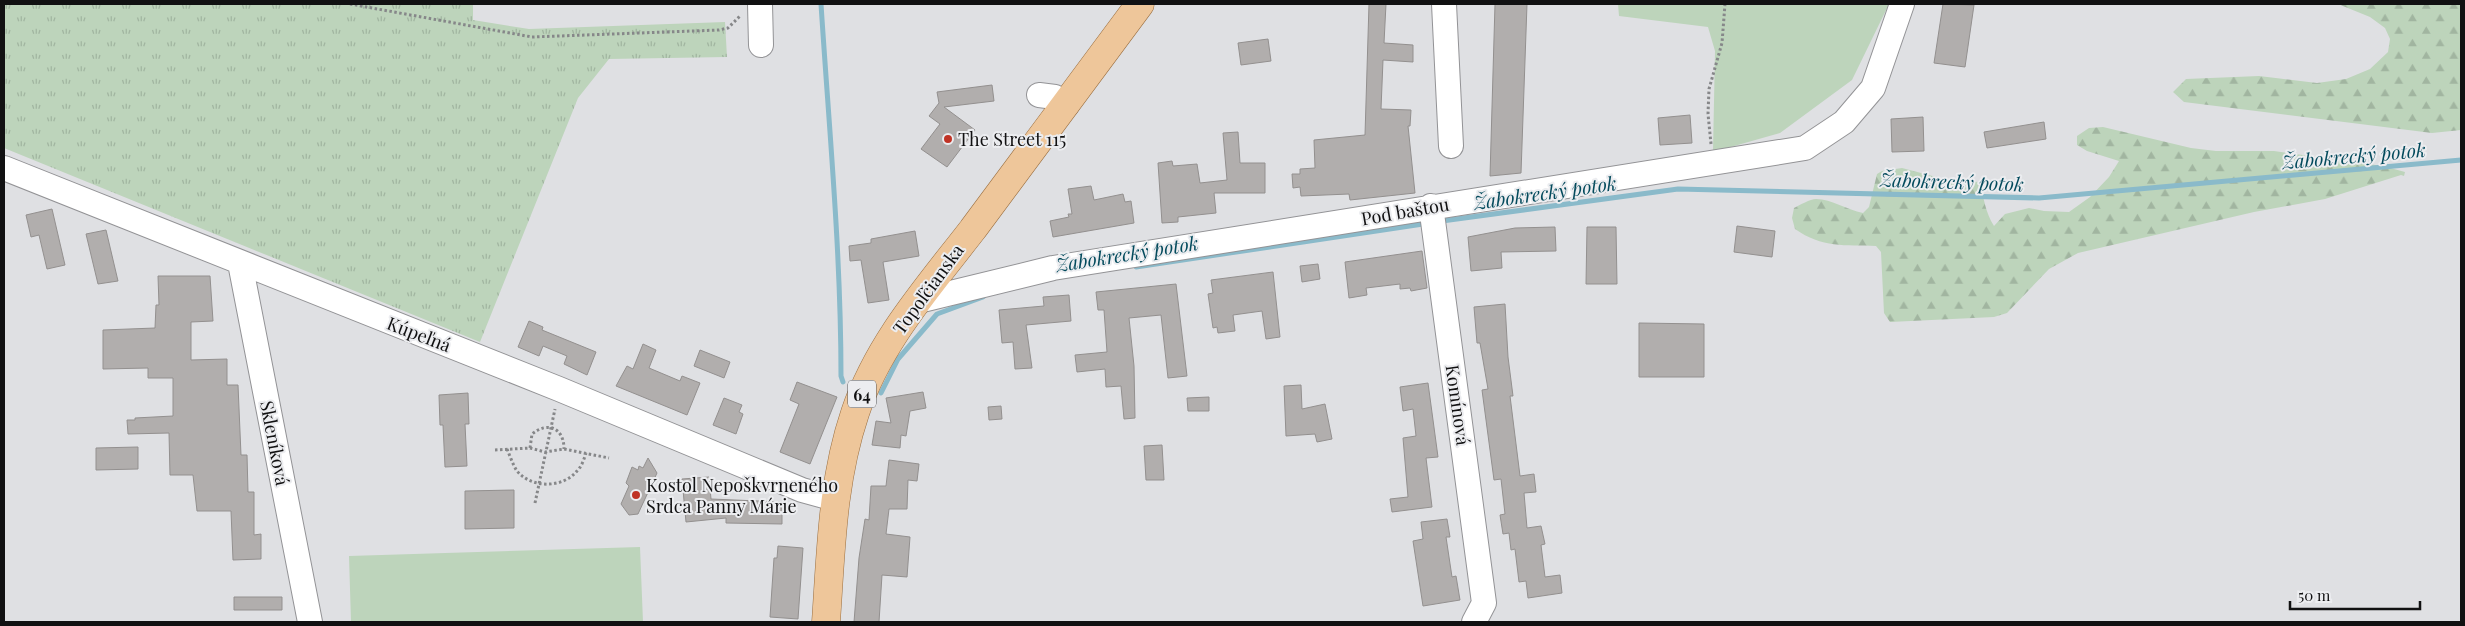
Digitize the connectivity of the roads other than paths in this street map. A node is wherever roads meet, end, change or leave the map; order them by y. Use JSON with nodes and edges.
{"nodes":[{"id":1,"x":1140,"y":4,"type":"edge"},
{"id":2,"x":1444,"y":4,"type":"edge"},
{"id":3,"x":1902,"y":4,"type":"edge"},
{"id":4,"x":751,"y":7,"type":"edge"},
{"id":5,"x":761,"y":45,"type":"dead end"},
{"id":6,"x":1039,"y":95,"type":"dead end"},
{"id":7,"x":1067,"y":105,"type":"junction"},
{"id":8,"x":1451,"y":146,"type":"dead end"},
{"id":9,"x":4,"y":168,"type":"edge"},
{"id":10,"x":1431,"y":206,"type":"junction"},
{"id":11,"x":240,"y":263,"type":"junction"},
{"id":12,"x":918,"y":301,"type":"junction"},
{"id":13,"x":835,"y":499,"type":"junction"},
{"id":14,"x":1479,"y":612,"type":"edge"},
{"id":15,"x":310,"y":622,"type":"edge"},
{"id":16,"x":826,"y":622,"type":"edge"}],
"edges":[{"from":1,"to":7,"type":"main road","name":"Topoľčianska","number":"64"},
{"from":2,"to":8,"type":"street"},
{"from":3,"to":10,"type":"street","name":"Pod baštou"},
{"from":4,"to":5,"type":"street"},
{"from":6,"to":7,"type":"street"},
{"from":7,"to":12,"type":"main road","name":"Topoľčianska","number":"64"},
{"from":9,"to":11,"type":"street","name":"Kúpeľná"},
{"from":10,"to":12,"type":"street","name":"Pod baštou"},
{"from":10,"to":14,"type":"street","name":"Komínová"},
{"from":11,"to":13,"type":"street","name":"Kúpeľná"},
{"from":11,"to":15,"type":"street","name":"Skleníková"},
{"from":12,"to":13,"type":"main road","name":"Topoľčianska","number":"64"},
{"from":13,"to":16,"type":"main road","name":"Topoľčianska","number":"64"}]}
